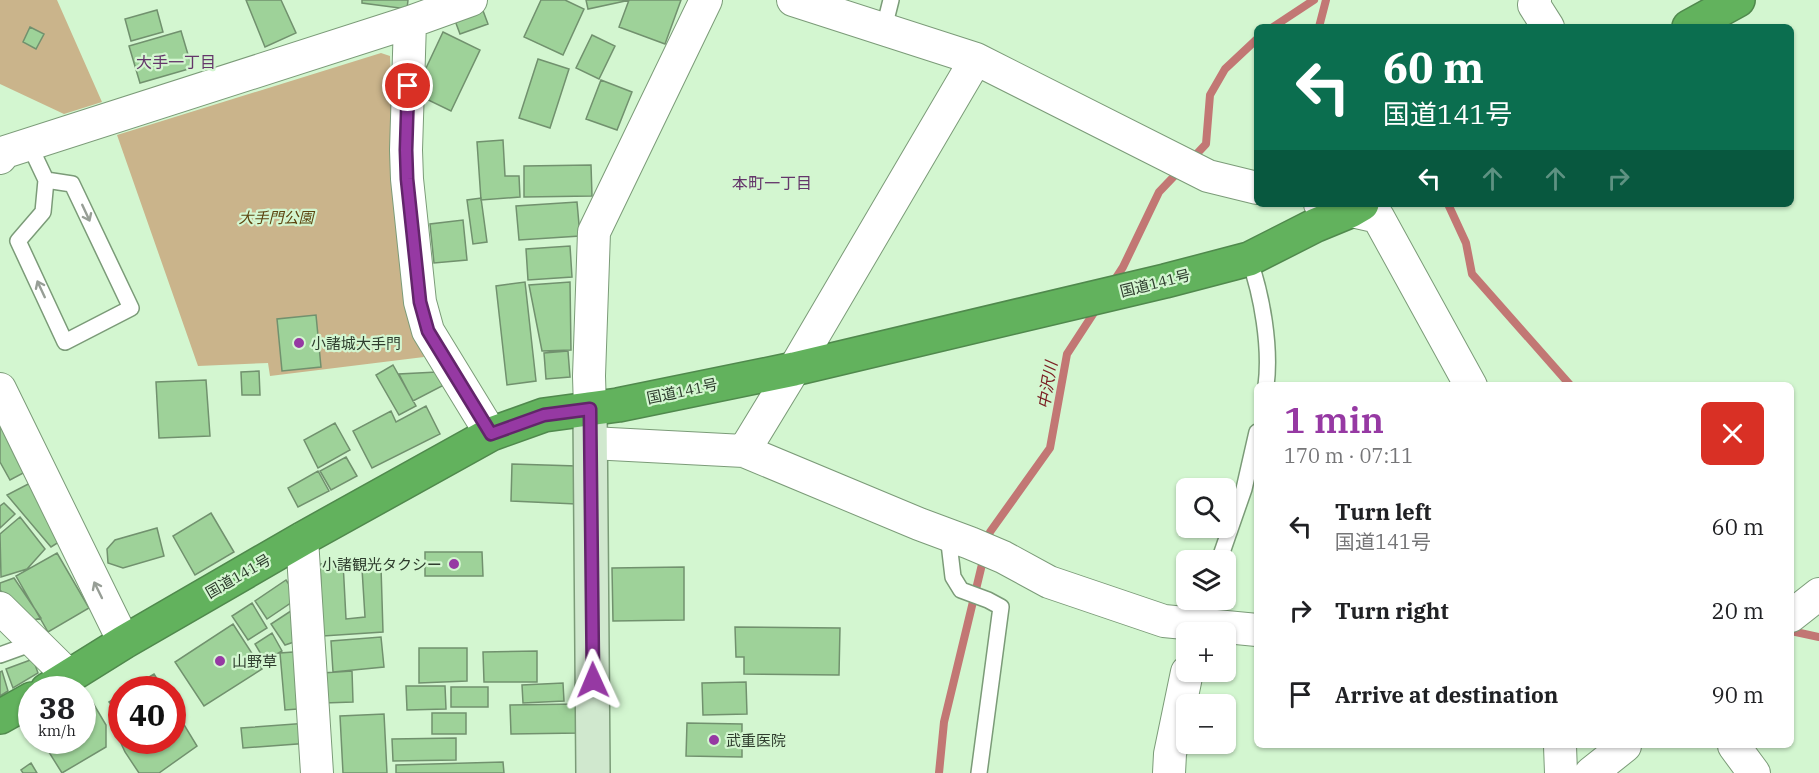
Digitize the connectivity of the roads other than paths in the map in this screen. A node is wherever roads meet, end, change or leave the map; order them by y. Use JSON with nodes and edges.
{"nodes":[{"id":1,"x":471,"y":0,"type":"edge"},
{"id":2,"x":706,"y":0,"type":"edge"},
{"id":3,"x":793,"y":0,"type":"edge"},
{"id":4,"x":1535,"y":0,"type":"edge"},
{"id":5,"x":1738,"y":0,"type":"edge"},
{"id":6,"x":416,"y":14,"type":"edge"},
{"id":7,"x":888,"y":14,"type":"edge"},
{"id":8,"x":1546,"y":24,"type":"edge"},
{"id":9,"x":1694,"y":24,"type":"edge"},
{"id":10,"x":976,"y":59,"type":"junction"},
{"id":11,"x":9,"y":152,"type":"edge"},
{"id":12,"x":46,"y":180,"type":"junction"},
{"id":13,"x":1254,"y":187,"type":"edge"},
{"id":14,"x":1343,"y":207,"type":"edge"},
{"id":15,"x":1347,"y":207,"type":"edge"},
{"id":16,"x":1249,"y":259,"type":"junction"},
{"id":17,"x":794,"y":369,"type":"junction"},
{"id":18,"x":1267,"y":382,"type":"edge"},
{"id":19,"x":1469,"y":382,"type":"edge"},
{"id":20,"x":3,"y":401,"type":"edge"},
{"id":21,"x":590,"y":409,"type":"junction"},
{"id":22,"x":491,"y":434,"type":"junction"},
{"id":23,"x":591,"y":443,"type":"junction"},
{"id":24,"x":1254,"y":445,"type":"edge"},
{"id":25,"x":744,"y":451,"type":"junction"},
{"id":26,"x":302,"y":539,"type":"junction"},
{"id":27,"x":959,"y":539,"type":"junction"},
{"id":28,"x":1223,"y":550,"type":"edge"},
{"id":29,"x":1819,"y":594,"type":"edge"},
{"id":30,"x":0,"y":608,"type":"edge"},
{"id":31,"x":1794,"y":614,"type":"edge"},
{"id":32,"x":1199,"y":619,"type":"edge"},
{"id":33,"x":1254,"y":629,"type":"edge"},
{"id":34,"x":36,"y":642,"type":"junction"},
{"id":35,"x":124,"y":642,"type":"junction"},
{"id":36,"x":0,"y":656,"type":"edge"},
{"id":37,"x":55,"y":676,"type":"edge"},
{"id":38,"x":70,"y":676,"type":"edge"},
{"id":39,"x":1185,"y":682,"type":"edge"},
{"id":40,"x":18,"y":707,"type":"edge"},
{"id":41,"x":0,"y":717,"type":"edge"},
{"id":42,"x":1560,"y":748,"type":"edge"},
{"id":43,"x":1622,"y":748,"type":"edge"},
{"id":44,"x":1735,"y":748,"type":"edge"},
{"id":45,"x":316,"y":773,"type":"edge"},
{"id":46,"x":593,"y":773,"type":"edge"},
{"id":47,"x":980,"y":773,"type":"edge"},
{"id":48,"x":1170,"y":773,"type":"edge"},
{"id":49,"x":1561,"y":773,"type":"edge"},
{"id":50,"x":1591,"y":773,"type":"edge"},
{"id":51,"x":1754,"y":773,"type":"edge"}],
"edges":[{"from":1,"to":6,"type":"street"},
{"from":2,"to":21,"type":"street"},
{"from":3,"to":7,"type":"street"},
{"from":4,"to":8,"type":"street"},
{"from":5,"to":9,"type":"highway"},
{"from":6,"to":11,"type":"street"},
{"from":6,"to":22,"type":"street"},
{"from":7,"to":10,"type":"street"},
{"from":10,"to":13,"type":"street"},
{"from":10,"to":17,"type":"street"},
{"from":11,"to":12,"type":"lane"},
{"from":12,"to":12,"type":"lane","one_way":true},
{"from":14,"to":16,"type":"highway","name":"国道141号"},
{"from":15,"to":19,"type":"street"},
{"from":16,"to":17,"type":"highway","name":"国道141号"},
{"from":16,"to":18,"type":"lane"},
{"from":17,"to":21,"type":"highway","name":"国道141号"},
{"from":17,"to":25,"type":"street"},
{"from":35,"to":20,"type":"street","one_way":true},
{"from":21,"to":22,"type":"highway","name":"国道141号"},
{"from":21,"to":23,"type":"street"},
{"from":22,"to":26,"type":"highway","name":"国道141号"},
{"from":23,"to":25,"type":"street"},
{"from":23,"to":46,"type":"street"},
{"from":24,"to":28,"type":"lane"},
{"from":25,"to":27,"type":"street"},
{"from":26,"to":35,"type":"highway","name":"国道141号"},
{"from":26,"to":45,"type":"street"},
{"from":27,"to":32,"type":"street"},
{"from":27,"to":47,"type":"lane"},
{"from":29,"to":31,"type":"street"},
{"from":30,"to":34,"type":"street"},
{"from":32,"to":33,"type":"street"},
{"from":34,"to":36,"type":"lane"},
{"from":34,"to":37,"type":"street"},
{"from":35,"to":38,"type":"highway","name":"国道141号"},
{"from":39,"to":48,"type":"street"},
{"from":40,"to":41,"type":"highway"},
{"from":42,"to":49,"type":"street"},
{"from":43,"to":50,"type":"street"},
{"from":44,"to":51,"type":"street"}]}
